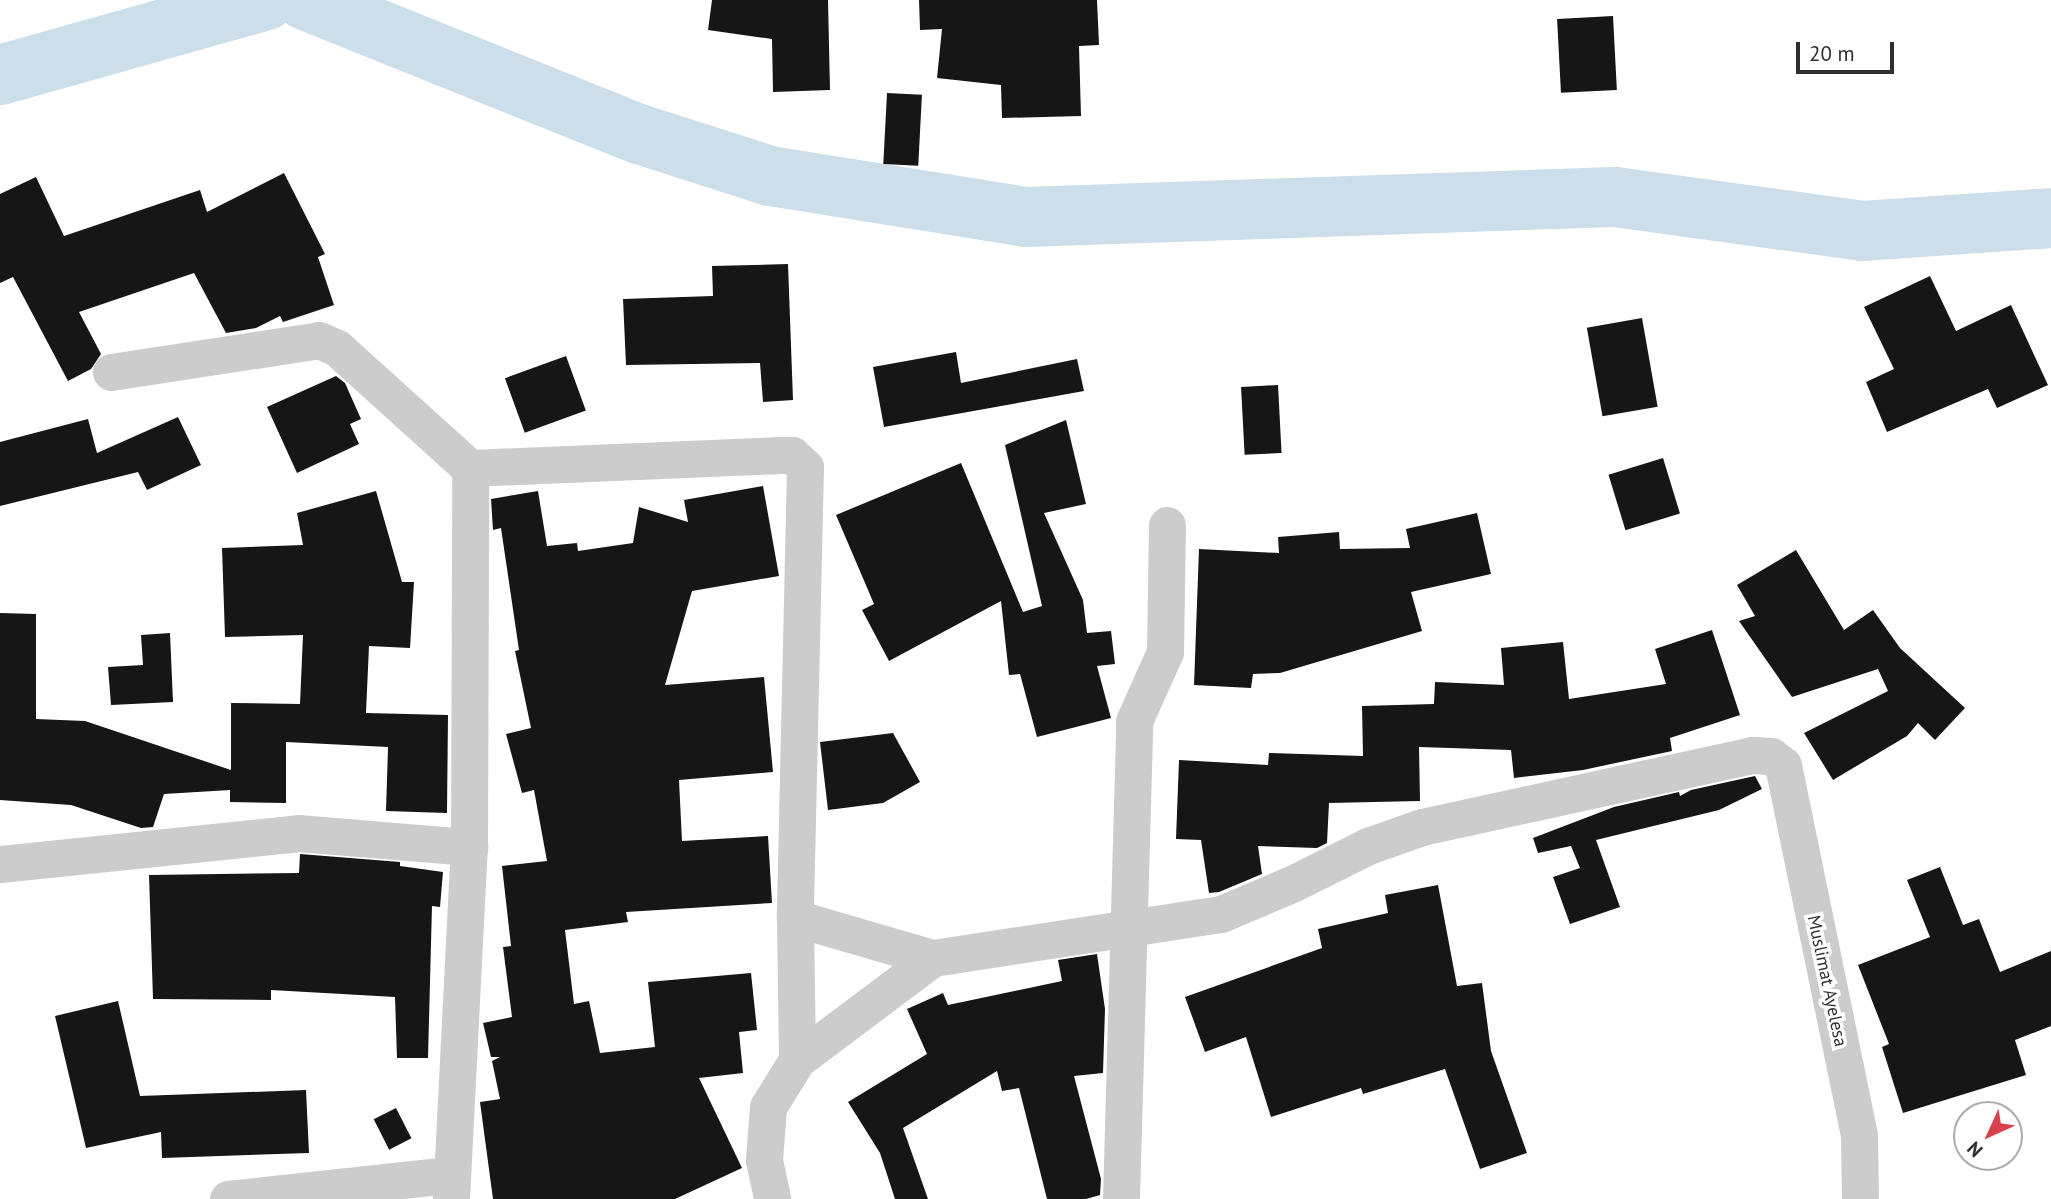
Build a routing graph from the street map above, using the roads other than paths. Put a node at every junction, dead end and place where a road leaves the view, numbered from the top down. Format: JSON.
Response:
{"nodes":[{"id":1,"x":111,"y":372,"type":"dead end"},
{"id":2,"x":470,"y":468,"type":"junction"},
{"id":3,"x":1167,"y":525,"type":"dead end"},
{"id":4,"x":468,"y":848,"type":"junction"},
{"id":5,"x":0,"y":864,"type":"edge"},
{"id":6,"x":795,"y":918,"type":"junction"},
{"id":7,"x":1129,"y":928,"type":"junction"},
{"id":8,"x":933,"y":958,"type":"junction"},
{"id":9,"x":797,"y":1060,"type":"junction"},
{"id":10,"x":451,"y":1187,"type":"edge"},
{"id":11,"x":228,"y":1199,"type":"edge"},
{"id":12,"x":772,"y":1199,"type":"edge"},
{"id":13,"x":1121,"y":1199,"type":"edge"},
{"id":14,"x":1860,"y":1199,"type":"edge"}],
"edges":[{"from":1,"to":2,"type":"street"},
{"from":2,"to":4,"type":"street"},
{"from":2,"to":6,"type":"street"},
{"from":3,"to":7,"type":"street"},
{"from":4,"to":5,"type":"street"},
{"from":4,"to":10,"type":"street"},
{"from":6,"to":8,"type":"street"},
{"from":6,"to":9,"type":"street"},
{"from":7,"to":8,"type":"street"},
{"from":7,"to":13,"type":"street"},
{"from":7,"to":14,"type":"street","name":"Muslimat Ayelesa"},
{"from":8,"to":9,"type":"street"},
{"from":9,"to":12,"type":"street"},
{"from":10,"to":11,"type":"street"}]}
